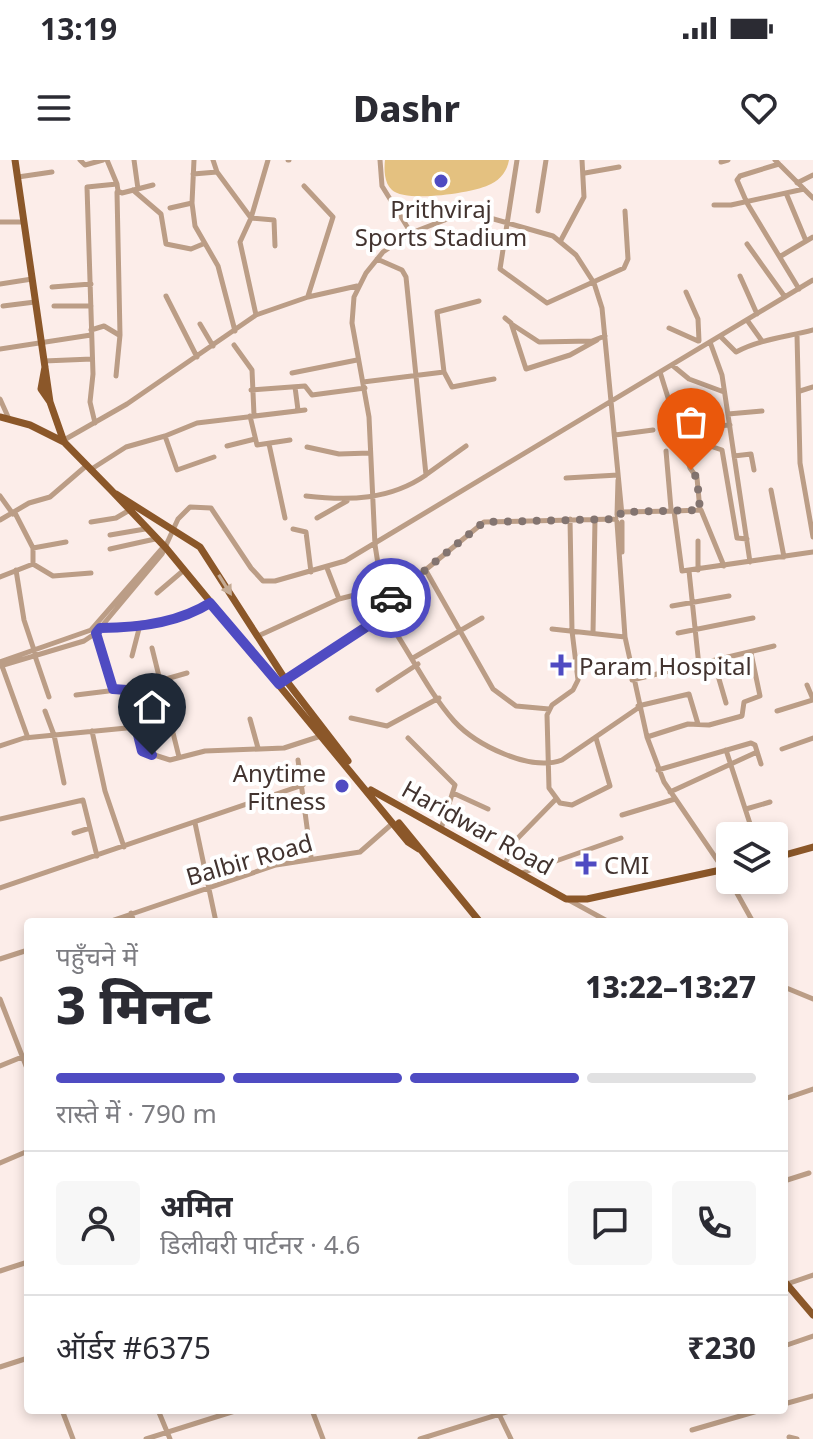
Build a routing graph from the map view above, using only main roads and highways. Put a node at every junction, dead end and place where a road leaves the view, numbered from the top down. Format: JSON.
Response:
{"nodes":[{"id":1,"x":15,"y":160,"type":"edge"},
{"id":2,"x":4,"y":418,"type":"edge"},
{"id":3,"x":64,"y":441,"type":"junction"},
{"id":4,"x":111,"y":490,"type":"junction"},
{"id":5,"x":282,"y":681,"type":"junction"},
{"id":6,"x":370,"y":792,"type":"junction"},
{"id":7,"x":813,"y":847,"type":"edge"},
{"id":8,"x":419,"y":849,"type":"junction"},
{"id":9,"x":788,"y":854,"type":"edge"},
{"id":10,"x":716,"y":871,"type":"edge"},
{"id":11,"x":477,"y":918,"type":"edge"},
{"id":12,"x":788,"y":1284,"type":"edge"},
{"id":13,"x":812,"y":1312,"type":"edge"}],
"edges":[{"from":1,"to":3,"type":"main road"},
{"from":2,"to":3,"type":"main road"},
{"from":3,"to":4,"type":"main road"},
{"from":4,"to":5,"type":"main road"},
{"from":4,"to":5,"type":"main road","one_way":true},
{"from":5,"to":6,"type":"main road","name":"Haridwar Road"},
{"from":6,"to":8,"type":"main road"},
{"from":6,"to":8,"type":"main road"},
{"from":6,"to":10,"type":"main road","name":"Haridwar Road"},
{"from":7,"to":9,"type":"main road"},
{"from":8,"to":11,"type":"main road"},
{"from":12,"to":13,"type":"main road"}]}
